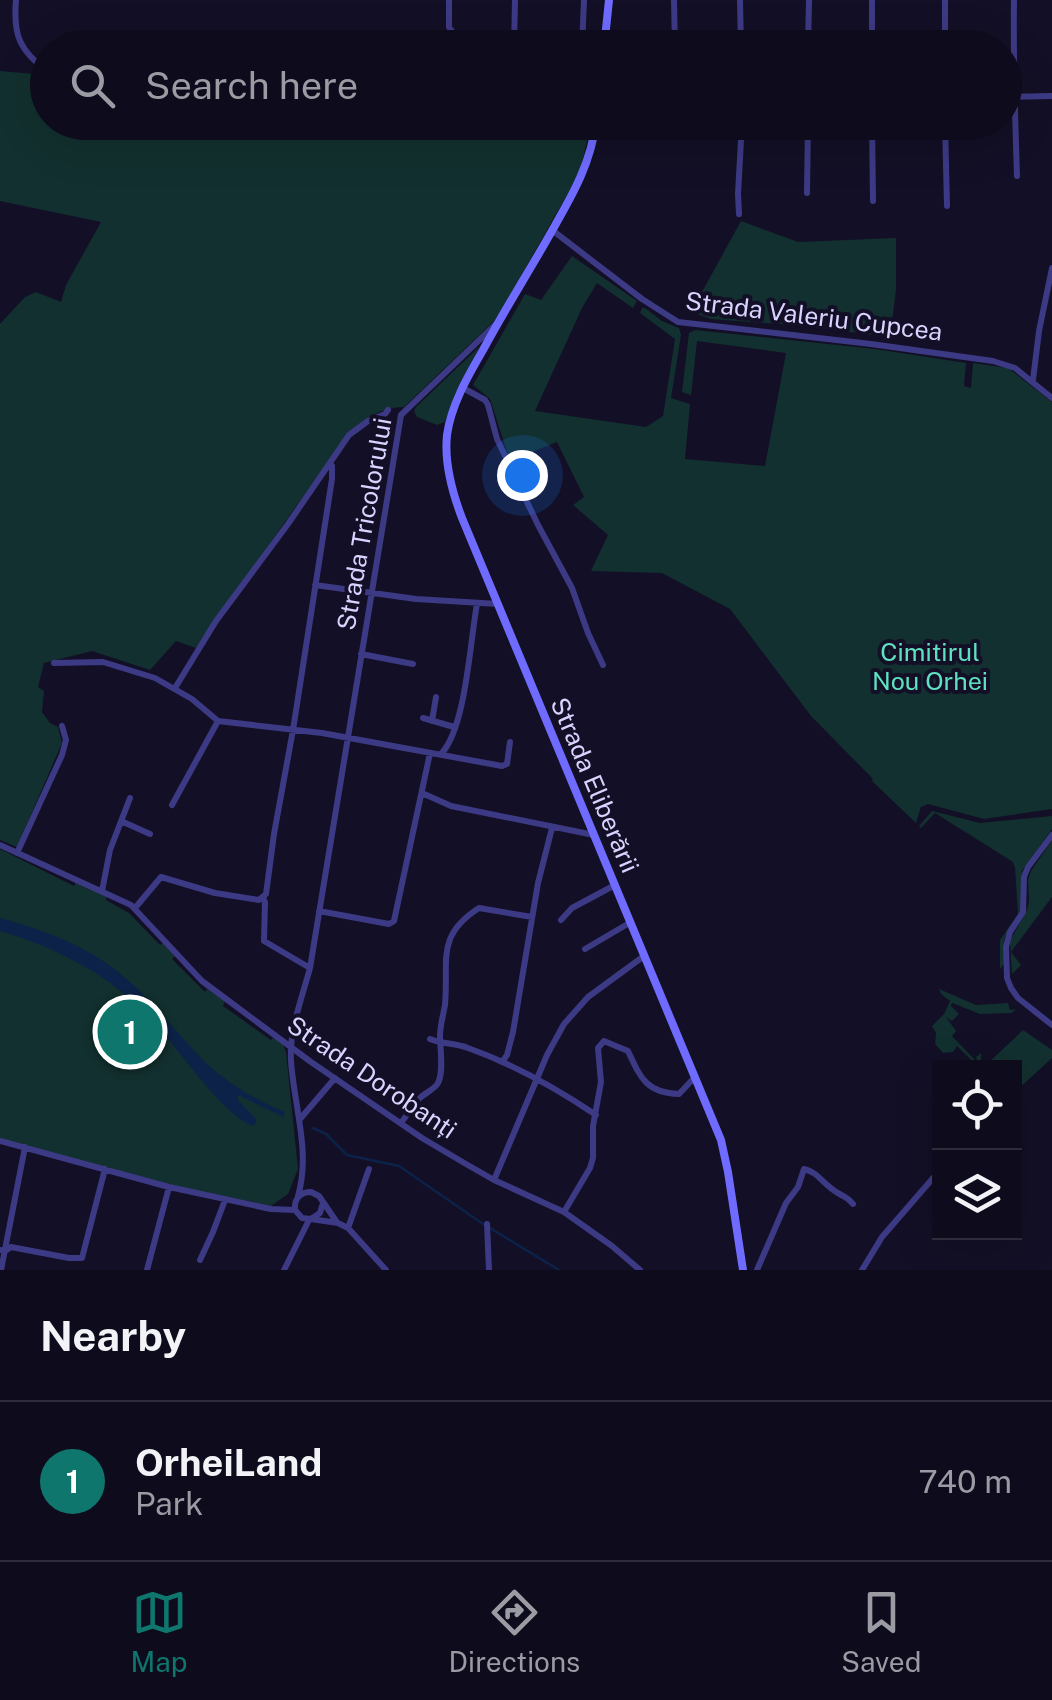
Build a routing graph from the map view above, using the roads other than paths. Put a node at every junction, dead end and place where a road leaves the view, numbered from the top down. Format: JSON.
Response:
{"nodes":[{"id":1,"x":16,"y":0,"type":"edge"},
{"id":2,"x":449,"y":0,"type":"edge"},
{"id":3,"x":515,"y":0,"type":"edge"},
{"id":4,"x":584,"y":0,"type":"edge"},
{"id":5,"x":609,"y":0,"type":"edge"},
{"id":6,"x":674,"y":0,"type":"edge"},
{"id":7,"x":740,"y":0,"type":"edge"},
{"id":8,"x":808,"y":0,"type":"edge"},
{"id":9,"x":872,"y":0,"type":"edge"},
{"id":10,"x":944,"y":0,"type":"edge"},
{"id":11,"x":1014,"y":0,"type":"edge"},
{"id":12,"x":451,"y":30,"type":"edge"},
{"id":13,"x":514,"y":30,"type":"edge"},
{"id":14,"x":583,"y":30,"type":"edge"},
{"id":15,"x":606,"y":30,"type":"edge"},
{"id":16,"x":675,"y":30,"type":"edge"},
{"id":17,"x":741,"y":30,"type":"edge"},
{"id":18,"x":808,"y":30,"type":"edge"},
{"id":19,"x":872,"y":30,"type":"edge"},
{"id":20,"x":944,"y":30,"type":"edge"},
{"id":21,"x":1012,"y":30,"type":"edge"},
{"id":22,"x":30,"y":57,"type":"edge"},
{"id":23,"x":1022,"y":96,"type":"edge"},
{"id":24,"x":1052,"y":96,"type":"edge"},
{"id":25,"x":593,"y":140,"type":"edge"},
{"id":26,"x":741,"y":140,"type":"edge"},
{"id":27,"x":808,"y":140,"type":"edge"},
{"id":28,"x":872,"y":140,"type":"edge"},
{"id":29,"x":945,"y":140,"type":"edge"},
{"id":30,"x":1016,"y":140,"type":"edge"},
{"id":31,"x":1017,"y":176,"type":"dead end"},
{"id":32,"x":807,"y":193,"type":"dead end"},
{"id":33,"x":873,"y":201,"type":"dead end"},
{"id":34,"x":947,"y":206,"type":"dead end"},
{"id":35,"x":739,"y":214,"type":"dead end"},
{"id":36,"x":552,"y":230,"type":"junction"},
{"id":37,"x":1052,"y":268,"type":"edge"},
{"id":38,"x":499,"y":321,"type":"junction"},
{"id":39,"x":1033,"y":382,"type":"junction"},
{"id":40,"x":462,"y":388,"type":"junction"},
{"id":41,"x":1052,"y":398,"type":"edge"},
{"id":42,"x":388,"y":410,"type":"dead end"},
{"id":43,"x":330,"y":463,"type":"junction"},
{"id":44,"x":315,"y":585,"type":"junction"},
{"id":45,"x":372,"y":592,"type":"junction"},
{"id":46,"x":478,"y":604,"type":"junction"},
{"id":47,"x":498,"y":604,"type":"junction"},
{"id":48,"x":361,"y":654,"type":"junction"},
{"id":49,"x":54,"y":663,"type":"dead end"},
{"id":50,"x":413,"y":664,"type":"dead end"},
{"id":51,"x":604,"y":664,"type":"dead end"},
{"id":52,"x":175,"y":688,"type":"junction"},
{"id":53,"x":436,"y":697,"type":"dead end"},
{"id":54,"x":423,"y":718,"type":"dead end"},
{"id":55,"x":432,"y":721,"type":"junction"},
{"id":56,"x":218,"y":722,"type":"junction"},
{"id":57,"x":62,"y":726,"type":"dead end"},
{"id":58,"x":454,"y":727,"type":"junction"},
{"id":59,"x":293,"y":730,"type":"junction"},
{"id":60,"x":348,"y":738,"type":"junction"},
{"id":61,"x":510,"y":742,"type":"dead end"},
{"id":62,"x":430,"y":753,"type":"junction"},
{"id":63,"x":440,"y":754,"type":"junction"},
{"id":64,"x":422,"y":793,"type":"junction"},
{"id":65,"x":130,"y":798,"type":"dead end"},
{"id":66,"x":172,"y":805,"type":"dead end"},
{"id":67,"x":121,"y":821,"type":"junction"},
{"id":68,"x":552,"y":828,"type":"junction"},
{"id":69,"x":150,"y":834,"type":"dead end"},
{"id":70,"x":1052,"y":834,"type":"edge"},
{"id":71,"x":594,"y":835,"type":"junction"},
{"id":72,"x":0,"y":845,"type":"edge"},
{"id":73,"x":17,"y":853,"type":"junction"},
{"id":74,"x":616,"y":885,"type":"junction"},
{"id":75,"x":102,"y":891,"type":"junction"},
{"id":76,"x":263,"y":898,"type":"junction"},
{"id":77,"x":135,"y":908,"type":"junction"},
{"id":78,"x":319,"y":911,"type":"junction"},
{"id":79,"x":532,"y":917,"type":"junction"},
{"id":80,"x":560,"y":920,"type":"dead end"},
{"id":81,"x":631,"y":922,"type":"junction"},
{"id":82,"x":585,"y":950,"type":"dead end"},
{"id":83,"x":644,"y":956,"type":"junction"},
{"id":84,"x":310,"y":968,"type":"junction"},
{"id":85,"x":1052,"y":1026,"type":"edge"},
{"id":86,"x":430,"y":1039,"type":"dead end"},
{"id":87,"x":439,"y":1042,"type":"junction"},
{"id":88,"x":290,"y":1046,"type":"junction"},
{"id":89,"x":502,"y":1062,"type":"junction"},
{"id":90,"x":694,"y":1076,"type":"junction"},
{"id":91,"x":335,"y":1078,"type":"junction"},
{"id":92,"x":536,"y":1079,"type":"junction"},
{"id":93,"x":596,"y":1115,"type":"junction"},
{"id":94,"x":299,"y":1120,"type":"junction"},
{"id":95,"x":402,"y":1123,"type":"junction"},
{"id":96,"x":0,"y":1141,"type":"edge"},
{"id":97,"x":25,"y":1147,"type":"junction"},
{"id":98,"x":304,"y":1166,"type":"junction"},
{"id":99,"x":104,"y":1169,"type":"junction"},
{"id":100,"x":369,"y":1169,"type":"dead end"},
{"id":101,"x":932,"y":1179,"type":"edge"},
{"id":102,"x":494,"y":1180,"type":"junction"},
{"id":103,"x":169,"y":1187,"type":"junction"},
{"id":104,"x":315,"y":1193,"type":"junction"},
{"id":105,"x":298,"y":1196,"type":"junction"},
{"id":106,"x":225,"y":1200,"type":"junction"},
{"id":107,"x":322,"y":1203,"type":"junction"},
{"id":108,"x":853,"y":1204,"type":"dead end"},
{"id":109,"x":296,"y":1210,"type":"junction"},
{"id":110,"x":564,"y":1212,"type":"junction"},
{"id":111,"x":310,"y":1219,"type":"junction"},
{"id":112,"x":338,"y":1223,"type":"junction"},
{"id":113,"x":487,"y":1224,"type":"dead end"},
{"id":114,"x":348,"y":1228,"type":"junction"},
{"id":115,"x":2,"y":1250,"type":"edge"},
{"id":116,"x":200,"y":1260,"type":"dead end"},
{"id":117,"x":2,"y":1270,"type":"edge"},
{"id":118,"x":146,"y":1270,"type":"edge"},
{"id":119,"x":284,"y":1270,"type":"edge"},
{"id":120,"x":386,"y":1270,"type":"edge"},
{"id":121,"x":489,"y":1270,"type":"edge"},
{"id":122,"x":640,"y":1270,"type":"edge"},
{"id":123,"x":743,"y":1270,"type":"edge"},
{"id":124,"x":757,"y":1270,"type":"edge"},
{"id":125,"x":862,"y":1270,"type":"edge"}],
"edges":[{"from":1,"to":22,"type":"street"},
{"from":2,"to":12,"type":"street"},
{"from":3,"to":13,"type":"street"},
{"from":4,"to":14,"type":"street"},
{"from":5,"to":15,"type":"street"},
{"from":6,"to":16,"type":"street"},
{"from":7,"to":17,"type":"street"},
{"from":8,"to":18,"type":"street"},
{"from":9,"to":19,"type":"street"},
{"from":10,"to":20,"type":"street"},
{"from":11,"to":21,"type":"street"},
{"from":23,"to":24,"type":"street"},
{"from":25,"to":36,"type":"street","name":"Strada Eliberării"},
{"from":26,"to":35,"type":"street"},
{"from":27,"to":32,"type":"street"},
{"from":28,"to":33,"type":"street"},
{"from":29,"to":34,"type":"street"},
{"from":30,"to":31,"type":"street"},
{"from":36,"to":38,"type":"street","name":"Strada Eliberării"},
{"from":36,"to":39,"type":"street","name":"Strada Valeriu Cupcea"},
{"from":37,"to":39,"type":"street"},
{"from":38,"to":40,"type":"street","name":"Strada Eliberării"},
{"from":38,"to":45,"type":"street","name":"Strada Tricolorului"},
{"from":39,"to":41,"type":"street","name":"Strada Valeriu Cupcea"},
{"from":40,"to":47,"type":"street","name":"Strada Eliberării"},
{"from":40,"to":51,"type":"street"},
{"from":42,"to":43,"type":"street"},
{"from":43,"to":44,"type":"street"},
{"from":43,"to":52,"type":"street"},
{"from":44,"to":45,"type":"street"},
{"from":44,"to":59,"type":"street"},
{"from":45,"to":46,"type":"street"},
{"from":45,"to":48,"type":"street","name":"Strada Tricolorului"},
{"from":46,"to":47,"type":"street"},
{"from":46,"to":58,"type":"street"},
{"from":47,"to":71,"type":"street","name":"Strada Eliberării"},
{"from":48,"to":50,"type":"street","name":"Strada Tricolorului"},
{"from":48,"to":60,"type":"street","name":"Strada Tricolorului"},
{"from":49,"to":52,"type":"street"},
{"from":52,"to":56,"type":"street"},
{"from":53,"to":55,"type":"street"},
{"from":54,"to":55,"type":"street"},
{"from":55,"to":58,"type":"street"},
{"from":56,"to":59,"type":"street"},
{"from":56,"to":66,"type":"street"},
{"from":57,"to":73,"type":"street"},
{"from":58,"to":63,"type":"street"},
{"from":59,"to":60,"type":"street"},
{"from":59,"to":76,"type":"street"},
{"from":60,"to":62,"type":"street"},
{"from":60,"to":78,"type":"street","name":"Strada Tricolorului"},
{"from":61,"to":63,"type":"street"},
{"from":62,"to":63,"type":"street"},
{"from":62,"to":64,"type":"street"},
{"from":64,"to":68,"type":"street"},
{"from":64,"to":78,"type":"street"},
{"from":65,"to":67,"type":"street"},
{"from":67,"to":69,"type":"street"},
{"from":67,"to":75,"type":"street"},
{"from":68,"to":71,"type":"street"},
{"from":68,"to":79,"type":"street"},
{"from":70,"to":85,"type":"street"},
{"from":71,"to":74,"type":"street","name":"Strada Eliberării"},
{"from":72,"to":73,"type":"street","name":"Strada Dorobanți"},
{"from":73,"to":75,"type":"street","name":"Strada Dorobanți"},
{"from":74,"to":80,"type":"street"},
{"from":74,"to":81,"type":"street","name":"Strada Eliberării"},
{"from":75,"to":77,"type":"street","name":"Strada Dorobanți"},
{"from":76,"to":77,"type":"street"},
{"from":76,"to":84,"type":"street"},
{"from":77,"to":88,"type":"street","name":"Strada Dorobanți"},
{"from":78,"to":84,"type":"street","name":"Strada Tricolorului"},
{"from":79,"to":87,"type":"street"},
{"from":79,"to":89,"type":"street"},
{"from":81,"to":82,"type":"street"},
{"from":81,"to":83,"type":"street","name":"Strada Eliberării"},
{"from":83,"to":90,"type":"street","name":"Strada Eliberării"},
{"from":83,"to":92,"type":"street"},
{"from":84,"to":88,"type":"street","name":"Strada Tricolorului"},
{"from":86,"to":87,"type":"street"},
{"from":87,"to":89,"type":"street"},
{"from":87,"to":95,"type":"street"},
{"from":88,"to":91,"type":"street","name":"Strada Dorobanți"},
{"from":88,"to":94,"type":"street","name":"Strada Tricolorului"},
{"from":89,"to":92,"type":"street"},
{"from":90,"to":93,"type":"street"},
{"from":90,"to":123,"type":"street","name":"Strada Eliberării"},
{"from":91,"to":94,"type":"street"},
{"from":91,"to":95,"type":"street","name":"Strada Dorobanți"},
{"from":92,"to":93,"type":"street"},
{"from":92,"to":102,"type":"street"},
{"from":93,"to":110,"type":"street"},
{"from":94,"to":98,"type":"street","name":"Strada Tricolorului"},
{"from":95,"to":102,"type":"street","name":"Strada Dorobanți"},
{"from":96,"to":97,"type":"street"},
{"from":97,"to":99,"type":"street"},
{"from":97,"to":115,"type":"street"},
{"from":98,"to":104,"type":"street","name":"Strada Tricolorului"},
{"from":98,"to":105,"type":"street","name":"Strada Tricolorului"},
{"from":99,"to":103,"type":"street"},
{"from":99,"to":115,"type":"street"},
{"from":100,"to":114,"type":"street"},
{"from":101,"to":125,"type":"street"},
{"from":102,"to":110,"type":"street","name":"Strada Dorobanți"},
{"from":103,"to":106,"type":"street"},
{"from":103,"to":118,"type":"street"},
{"from":104,"to":105,"type":"street"},
{"from":104,"to":107,"type":"street"},
{"from":105,"to":109,"type":"street"},
{"from":106,"to":109,"type":"street"},
{"from":106,"to":116,"type":"street"},
{"from":107,"to":111,"type":"street"},
{"from":107,"to":112,"type":"street"},
{"from":108,"to":124,"type":"street"},
{"from":109,"to":111,"type":"street"},
{"from":110,"to":122,"type":"street","name":"Strada Dorobanți"},
{"from":111,"to":112,"type":"street"},
{"from":111,"to":119,"type":"street"},
{"from":112,"to":114,"type":"street"},
{"from":113,"to":121,"type":"street"},
{"from":114,"to":120,"type":"street"},
{"from":115,"to":117,"type":"street"}]}
